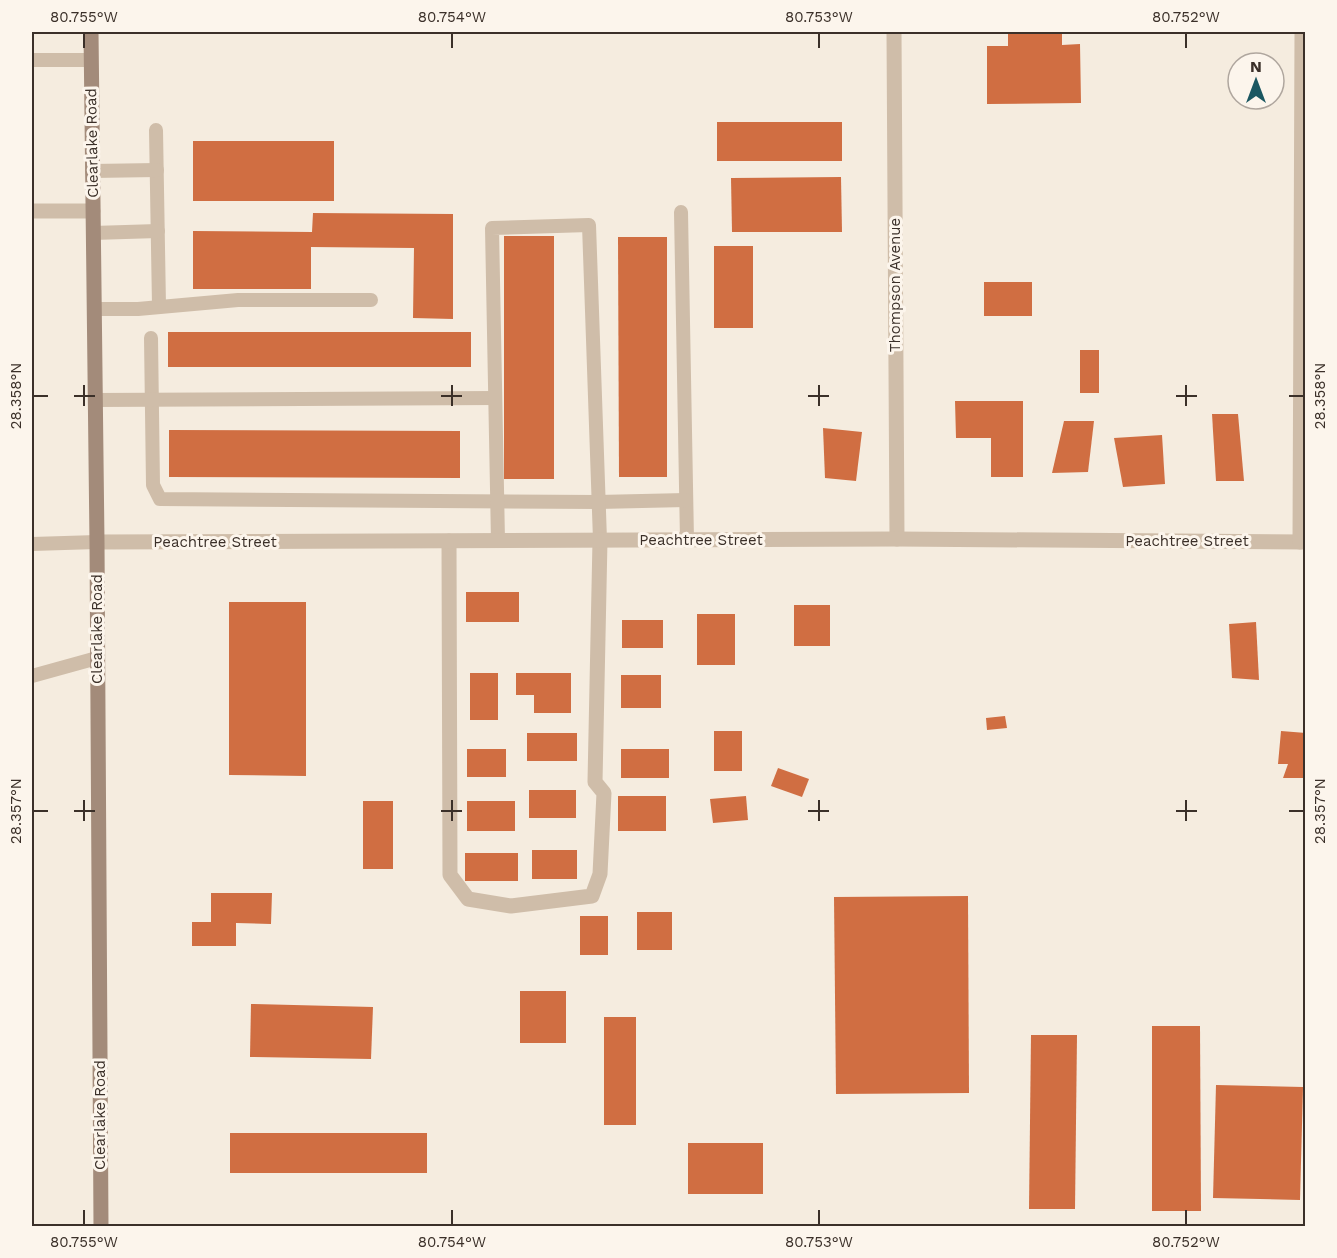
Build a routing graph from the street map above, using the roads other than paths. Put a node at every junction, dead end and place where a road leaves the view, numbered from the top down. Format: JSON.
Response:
{"nodes":[{"id":1,"x":91,"y":32,"type":"edge"},
{"id":2,"x":894,"y":32,"type":"edge"},
{"id":3,"x":1302,"y":32,"type":"edge"},
{"id":4,"x":32,"y":60,"type":"edge"},
{"id":5,"x":91,"y":60,"type":"junction"},
{"id":6,"x":156,"y":129,"type":"dead end"},
{"id":7,"x":157,"y":170,"type":"junction"},
{"id":8,"x":92,"y":171,"type":"junction"},
{"id":9,"x":32,"y":211,"type":"edge"},
{"id":10,"x":93,"y":211,"type":"junction"},
{"id":11,"x":681,"y":212,"type":"dead end"},
{"id":12,"x":158,"y":231,"type":"junction"},
{"id":13,"x":93,"y":233,"type":"junction"},
{"id":14,"x":371,"y":300,"type":"dead end"},
{"id":15,"x":159,"y":306,"type":"junction"},
{"id":16,"x":94,"y":309,"type":"junction"},
{"id":17,"x":151,"y":338,"type":"dead end"},
{"id":18,"x":495,"y":398,"type":"junction"},
{"id":19,"x":95,"y":400,"type":"junction"},
{"id":20,"x":151,"y":400,"type":"junction"},
{"id":21,"x":497,"y":500,"type":"junction"},
{"id":22,"x":686,"y":500,"type":"junction"},
{"id":23,"x":598,"y":502,"type":"junction"},
{"id":24,"x":897,"y":539,"type":"junction"},
{"id":25,"x":600,"y":540,"type":"junction"},
{"id":26,"x":687,"y":540,"type":"junction"},
{"id":27,"x":449,"y":541,"type":"junction"},
{"id":28,"x":498,"y":541,"type":"junction"},
{"id":29,"x":97,"y":542,"type":"junction"},
{"id":30,"x":1303,"y":542,"type":"edge"},
{"id":31,"x":32,"y":544,"type":"edge"},
{"id":32,"x":98,"y":658,"type":"junction"},
{"id":33,"x":32,"y":676,"type":"edge"},
{"id":34,"x":101,"y":1227,"type":"edge"}],
"edges":[{"from":1,"to":5,"type":"main road","name":"Clearlake Road"},
{"from":2,"to":24,"type":"street","name":"Thompson Avenue"},
{"from":3,"to":30,"type":"street"},
{"from":4,"to":5,"type":"lane"},
{"from":5,"to":8,"type":"main road","name":"Clearlake Road"},
{"from":6,"to":7,"type":"lane"},
{"from":7,"to":8,"type":"lane"},
{"from":7,"to":12,"type":"lane"},
{"from":8,"to":10,"type":"main road","name":"Clearlake Road"},
{"from":9,"to":10,"type":"street"},
{"from":10,"to":13,"type":"main road","name":"Clearlake Road"},
{"from":11,"to":22,"type":"lane"},
{"from":12,"to":13,"type":"lane"},
{"from":12,"to":15,"type":"lane"},
{"from":13,"to":16,"type":"main road","name":"Clearlake Road"},
{"from":14,"to":15,"type":"lane"},
{"from":15,"to":16,"type":"lane"},
{"from":16,"to":19,"type":"main road","name":"Clearlake Road"},
{"from":17,"to":20,"type":"lane"},
{"from":18,"to":20,"type":"lane"},
{"from":18,"to":21,"type":"lane"},
{"from":18,"to":23,"type":"lane"},
{"from":19,"to":20,"type":"lane"},
{"from":19,"to":29,"type":"main road","name":"Clearlake Road"},
{"from":20,"to":21,"type":"lane"},
{"from":21,"to":23,"type":"lane"},
{"from":21,"to":28,"type":"lane"},
{"from":22,"to":23,"type":"lane"},
{"from":22,"to":26,"type":"lane"},
{"from":23,"to":25,"type":"lane"},
{"from":24,"to":26,"type":"street","name":"Peachtree Street"},
{"from":24,"to":30,"type":"street","name":"Peachtree Street"},
{"from":25,"to":26,"type":"street","name":"Peachtree Street"},
{"from":25,"to":27,"type":"street"},
{"from":25,"to":28,"type":"street","name":"Peachtree Street"},
{"from":27,"to":28,"type":"street","name":"Peachtree Street"},
{"from":27,"to":29,"type":"street","name":"Peachtree Street"},
{"from":29,"to":31,"type":"lane"},
{"from":29,"to":32,"type":"main road","name":"Clearlake Road"},
{"from":32,"to":33,"type":"lane"},
{"from":32,"to":34,"type":"main road","name":"Clearlake Road"}]}
